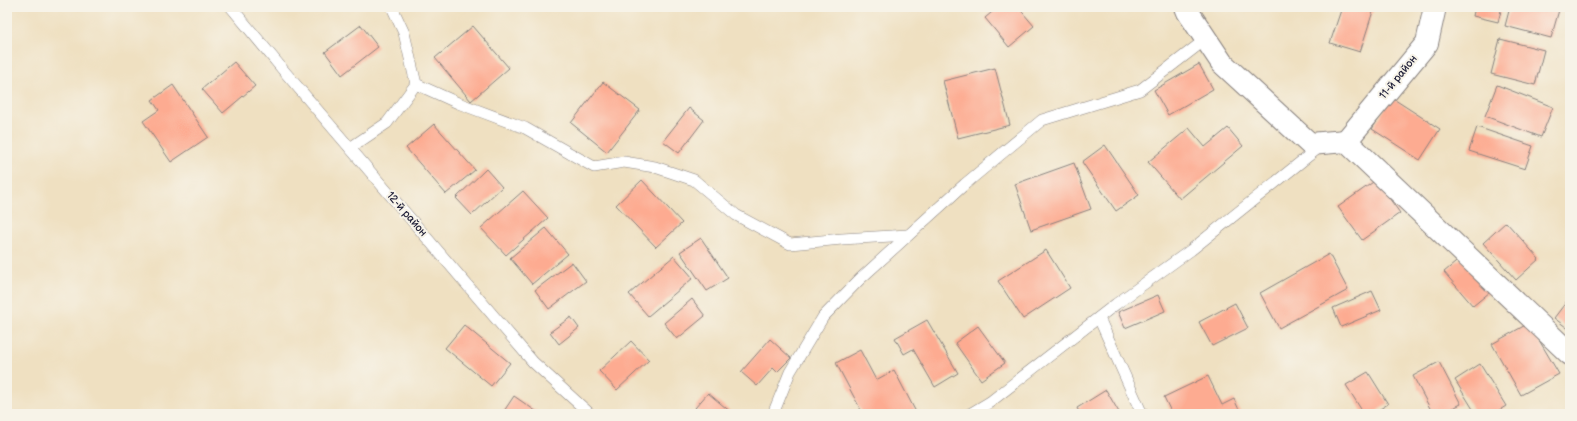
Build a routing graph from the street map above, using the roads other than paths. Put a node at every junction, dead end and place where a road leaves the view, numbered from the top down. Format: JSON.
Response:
{"nodes":[{"id":1,"x":231,"y":7,"type":"edge"},
{"id":2,"x":392,"y":7,"type":"edge"},
{"id":3,"x":1186,"y":7,"type":"edge"},
{"id":4,"x":1444,"y":7,"type":"edge"},
{"id":5,"x":1433,"y":17,"type":"edge"},
{"id":6,"x":1206,"y":39,"type":"junction"},
{"id":7,"x":416,"y":84,"type":"junction"},
{"id":8,"x":1336,"y":142,"type":"junction"},
{"id":9,"x":350,"y":148,"type":"junction"},
{"id":10,"x":908,"y":235,"type":"junction"},
{"id":11,"x":1099,"y":318,"type":"junction"},
{"id":12,"x":1570,"y":354,"type":"edge"},
{"id":13,"x":578,"y":410,"type":"edge"},
{"id":14,"x":590,"y":414,"type":"edge"},
{"id":15,"x":773,"y":414,"type":"edge"},
{"id":16,"x":970,"y":414,"type":"edge"},
{"id":17,"x":1142,"y":414,"type":"edge"}],
"edges":[{"from":1,"to":9,"type":"lane","name":"12-й район"},
{"from":2,"to":7,"type":"lane"},
{"from":3,"to":6,"type":"street"},
{"from":4,"to":5,"type":"lane"},
{"from":5,"to":8,"type":"street","name":"11-й район"},
{"from":6,"to":8,"type":"street"},
{"from":6,"to":10,"type":"lane"},
{"from":7,"to":9,"type":"lane"},
{"from":7,"to":10,"type":"lane"},
{"from":8,"to":11,"type":"lane"},
{"from":8,"to":12,"type":"street"},
{"from":9,"to":13,"type":"lane","name":"12-й район"},
{"from":10,"to":15,"type":"lane"},
{"from":11,"to":16,"type":"lane"},
{"from":11,"to":17,"type":"lane"},
{"from":13,"to":14,"type":"lane","name":"12-й район"}]}
